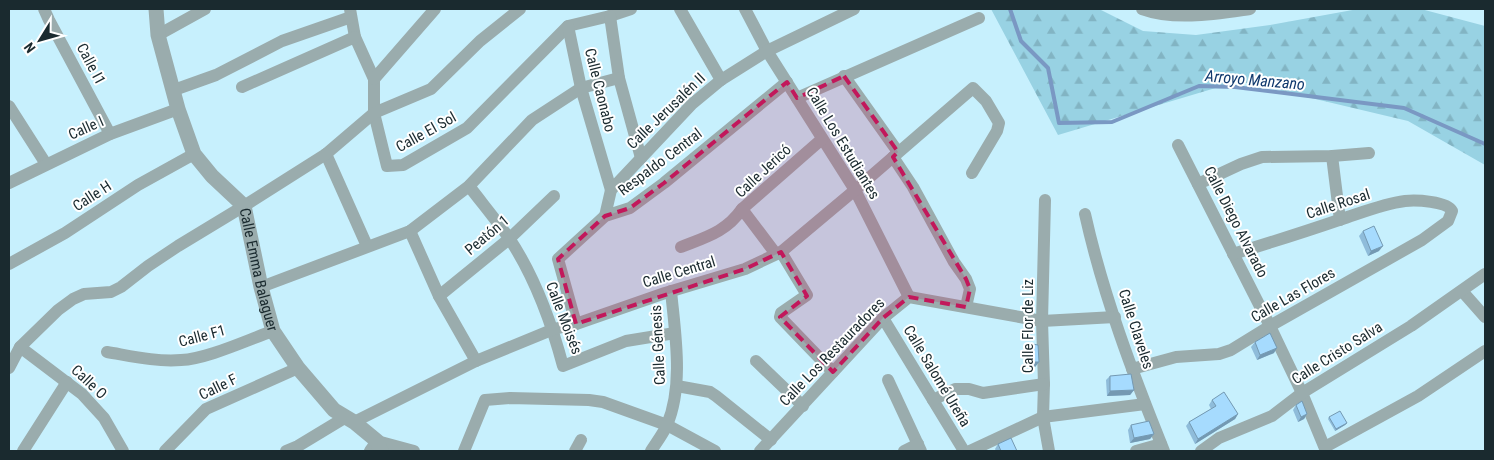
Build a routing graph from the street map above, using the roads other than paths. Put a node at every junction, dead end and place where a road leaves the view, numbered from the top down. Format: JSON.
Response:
{"nodes":[{"id":1,"x":44,"y":9,"type":"edge"},
{"id":2,"x":156,"y":9,"type":"edge"},
{"id":3,"x":205,"y":9,"type":"edge"},
{"id":4,"x":435,"y":9,"type":"edge"},
{"id":5,"x":520,"y":9,"type":"edge"},
{"id":6,"x":631,"y":9,"type":"edge"},
{"id":7,"x":680,"y":9,"type":"edge"},
{"id":8,"x":745,"y":9,"type":"edge"},
{"id":9,"x":854,"y":9,"type":"edge"},
{"id":10,"x":1142,"y":9,"type":"edge"},
{"id":11,"x":1250,"y":9,"type":"edge"},
{"id":12,"x":350,"y":13,"type":"edge"},
{"id":13,"x":610,"y":16,"type":"junction"},
{"id":14,"x":979,"y":18,"type":"dead end"},
{"id":15,"x":568,"y":26,"type":"junction"},
{"id":16,"x":158,"y":35,"type":"junction"},
{"id":17,"x":355,"y":37,"type":"junction"},
{"id":18,"x":767,"y":52,"type":"junction"},
{"id":19,"x":844,"y":76,"type":"junction"},
{"id":20,"x":619,"y":78,"type":"junction"},
{"id":21,"x":374,"y":80,"type":"junction"},
{"id":22,"x":721,"y":80,"type":"junction"},
{"id":23,"x":786,"y":82,"type":"junction"},
{"id":24,"x":242,"y":88,"type":"dead end"},
{"id":25,"x":582,"y":88,"type":"junction"},
{"id":26,"x":174,"y":90,"type":"junction"},
{"id":27,"x":797,"y":98,"type":"junction"},
{"id":28,"x":9,"y":106,"type":"edge"},
{"id":29,"x":178,"y":109,"type":"junction"},
{"id":30,"x":374,"y":112,"type":"junction"},
{"id":31,"x":110,"y":134,"type":"junction"},
{"id":32,"x":822,"y":139,"type":"junction"},
{"id":33,"x":1178,"y":145,"type":"dead end"},
{"id":34,"x":1369,"y":153,"type":"dead end"},
{"id":35,"x":194,"y":154,"type":"junction"},
{"id":36,"x":326,"y":154,"type":"junction"},
{"id":37,"x":895,"y":154,"type":"junction"},
{"id":38,"x":1332,"y":156,"type":"junction"},
{"id":39,"x":641,"y":158,"type":"junction"},
{"id":40,"x":46,"y":164,"type":"junction"},
{"id":41,"x":972,"y":173,"type":"dead end"},
{"id":42,"x":9,"y":182,"type":"edge"},
{"id":43,"x":1198,"y":184,"type":"junction"},
{"id":44,"x":469,"y":186,"type":"junction"},
{"id":45,"x":611,"y":190,"type":"junction"},
{"id":46,"x":855,"y":190,"type":"junction"},
{"id":47,"x":554,"y":196,"type":"dead end"},
{"id":48,"x":1045,"y":200,"type":"dead end"},
{"id":49,"x":244,"y":206,"type":"junction"},
{"id":50,"x":742,"y":209,"type":"junction"},
{"id":51,"x":1452,"y":210,"type":"joint"},
{"id":52,"x":1085,"y":214,"type":"dead end"},
{"id":53,"x":605,"y":216,"type":"junction"},
{"id":54,"x":1340,"y":220,"type":"junction"},
{"id":55,"x":410,"y":231,"type":"junction"},
{"id":56,"x":510,"y":239,"type":"junction"},
{"id":57,"x":367,"y":246,"type":"junction"},
{"id":58,"x":681,"y":247,"type":"dead end"},
{"id":59,"x":779,"y":253,"type":"junction"},
{"id":60,"x":1233,"y":254,"type":"junction"},
{"id":61,"x":9,"y":264,"type":"edge"},
{"id":62,"x":1485,"y":274,"type":"edge"},
{"id":63,"x":261,"y":287,"type":"junction"},
{"id":64,"x":671,"y":291,"type":"junction"},
{"id":65,"x":1462,"y":291,"type":"junction"},
{"id":66,"x":439,"y":296,"type":"junction"},
{"id":67,"x":909,"y":297,"type":"junction"},
{"id":68,"x":966,"y":307,"type":"junction"},
{"id":69,"x":1115,"y":317,"type":"junction"},
{"id":70,"x":882,"y":318,"type":"junction"},
{"id":71,"x":1485,"y":318,"type":"edge"},
{"id":72,"x":1042,"y":322,"type":"junction"},
{"id":73,"x":576,"y":324,"type":"junction"},
{"id":74,"x":1270,"y":326,"type":"junction"},
{"id":75,"x":554,"y":329,"type":"junction"},
{"id":76,"x":273,"y":331,"type":"junction"},
{"id":77,"x":675,"y":333,"type":"junction"},
{"id":78,"x":20,"y":347,"type":"junction"},
{"id":79,"x":1485,"y":351,"type":"edge"},
{"id":80,"x":107,"y":352,"type":"dead end"},
{"id":81,"x":476,"y":361,"type":"junction"},
{"id":82,"x":756,"y":361,"type":"dead end"},
{"id":83,"x":9,"y":368,"type":"edge"},
{"id":84,"x":298,"y":368,"type":"junction"},
{"id":85,"x":1132,"y":369,"type":"junction"},
{"id":86,"x":834,"y":372,"type":"junction"},
{"id":87,"x":888,"y":380,"type":"dead end"},
{"id":88,"x":67,"y":382,"type":"junction"},
{"id":89,"x":1044,"y":384,"type":"junction"},
{"id":90,"x":677,"y":386,"type":"junction"},
{"id":91,"x":1302,"y":393,"type":"junction"},
{"id":92,"x":933,"y":400,"type":"junction"},
{"id":93,"x":1145,"y":404,"type":"junction"},
{"id":94,"x":802,"y":406,"type":"junction"},
{"id":95,"x":1043,"y":417,"type":"junction"},
{"id":96,"x":350,"y":420,"type":"junction"},
{"id":97,"x":667,"y":425,"type":"junction"},
{"id":98,"x":771,"y":440,"type":"junction"},
{"id":99,"x":376,"y":448,"type":"edge"},
{"id":100,"x":920,"y":448,"type":"edge"},
{"id":101,"x":1162,"y":448,"type":"edge"},
{"id":102,"x":1325,"y":449,"type":"edge"},
{"id":103,"x":23,"y":451,"type":"edge"},
{"id":104,"x":123,"y":451,"type":"edge"},
{"id":105,"x":165,"y":451,"type":"edge"},
{"id":106,"x":286,"y":451,"type":"edge"},
{"id":107,"x":414,"y":451,"type":"edge"},
{"id":108,"x":464,"y":451,"type":"edge"},
{"id":109,"x":651,"y":451,"type":"edge"},
{"id":110,"x":715,"y":451,"type":"edge"},
{"id":111,"x":760,"y":451,"type":"edge"},
{"id":112,"x":904,"y":451,"type":"edge"},
{"id":113,"x":964,"y":451,"type":"edge"},
{"id":114,"x":970,"y":451,"type":"edge"},
{"id":115,"x":1049,"y":451,"type":"edge"},
{"id":116,"x":1136,"y":451,"type":"edge"},
{"id":117,"x":1201,"y":451,"type":"edge"}],
"edges":[{"from":1,"to":31,"type":"street","name":"Calle I1"},
{"from":2,"to":16,"type":"street","name":"Calle Emma Balaguer"},
{"from":3,"to":16,"type":"street"},
{"from":4,"to":21,"type":"street"},
{"from":5,"to":30,"type":"street"},
{"from":6,"to":13,"type":"street"},
{"from":7,"to":22,"type":"street"},
{"from":8,"to":18,"type":"street","name":"Calle Los Estudiantes"},
{"from":9,"to":18,"type":"street","name":"Calle Jerusalén II"},
{"from":10,"to":11,"type":"street"},
{"from":12,"to":17,"type":"street","name":"Calle El Sol"},
{"from":12,"to":26,"type":"street"},
{"from":13,"to":15,"type":"street"},
{"from":13,"to":20,"type":"street"},
{"from":14,"to":19,"type":"street"},
{"from":15,"to":25,"type":"street","name":"Calle Caonabo"},
{"from":15,"to":30,"type":"street","name":"Calle El Sol"},
{"from":16,"to":26,"type":"street","name":"Calle Emma Balaguer"},
{"from":17,"to":21,"type":"street","name":"Calle El Sol"},
{"from":17,"to":24,"type":"street"},
{"from":18,"to":22,"type":"street","name":"Calle Jerusalén II"},
{"from":18,"to":23,"type":"street","name":"Calle Los Estudiantes"},
{"from":19,"to":27,"type":"street"},
{"from":19,"to":37,"type":"street"},
{"from":20,"to":25,"type":"street"},
{"from":20,"to":39,"type":"street"},
{"from":21,"to":30,"type":"street","name":"Calle El Sol"},
{"from":22,"to":39,"type":"street","name":"Calle Jerusalén II"},
{"from":23,"to":27,"type":"street","name":"Calle Los Estudiantes"},
{"from":23,"to":53,"type":"street","name":"Respaldo Central"},
{"from":25,"to":44,"type":"street"},
{"from":25,"to":45,"type":"street","name":"Calle Caonabo"},
{"from":26,"to":29,"type":"street","name":"Calle Emma Balaguer"},
{"from":27,"to":32,"type":"street","name":"Calle Los Estudiantes"},
{"from":28,"to":40,"type":"street"},
{"from":29,"to":31,"type":"street","name":"Calle I"},
{"from":29,"to":35,"type":"street","name":"Calle Emma Balaguer"},
{"from":30,"to":36,"type":"street"},
{"from":31,"to":40,"type":"street","name":"Calle I"},
{"from":32,"to":46,"type":"street","name":"Calle Los Estudiantes"},
{"from":32,"to":50,"type":"street","name":"Calle Jericó"},
{"from":33,"to":43,"type":"street","name":"Calle Diego Alvarado"},
{"from":34,"to":38,"type":"street"},
{"from":35,"to":49,"type":"street","name":"Calle Emma Balaguer"},
{"from":35,"to":61,"type":"street","name":"Calle H"},
{"from":36,"to":49,"type":"street"},
{"from":36,"to":57,"type":"street"},
{"from":37,"to":41,"type":"street","name":"Calle Central"},
{"from":37,"to":46,"type":"street","name":"Calle Central"},
{"from":37,"to":68,"type":"street"},
{"from":38,"to":43,"type":"street"},
{"from":38,"to":54,"type":"street"},
{"from":39,"to":45,"type":"street","name":"Calle Jerusalén II"},
{"from":40,"to":42,"type":"street","name":"Calle I"},
{"from":43,"to":60,"type":"street","name":"Calle Diego Alvarado"},
{"from":44,"to":55,"type":"street"},
{"from":44,"to":56,"type":"street","name":"Calle Moisés"},
{"from":45,"to":53,"type":"street"},
{"from":46,"to":59,"type":"street","name":"Calle Central"},
{"from":46,"to":67,"type":"street","name":"Calle Los Estudiantes"},
{"from":47,"to":56,"type":"street","name":"Peatón 1"},
{"from":48,"to":72,"type":"street","name":"Calle Flor de Liz"},
{"from":49,"to":63,"type":"street","name":"Calle Emma Balaguer"},
{"from":49,"to":78,"type":"street"},
{"from":50,"to":58,"type":"street"},
{"from":50,"to":59,"type":"street","name":"Calle Jericó"},
{"from":51,"to":54,"type":"street","name":"Calle Rosal"},
{"from":51,"to":74,"type":"street","name":"Calle Las Flores"},
{"from":52,"to":69,"type":"street","name":"Calle Claveles"},
{"from":53,"to":73,"type":"street","name":"Respaldo Central"},
{"from":54,"to":60,"type":"street","name":"Calle Rosal"},
{"from":55,"to":57,"type":"street"},
{"from":55,"to":66,"type":"street"},
{"from":56,"to":66,"type":"street","name":"Peatón 1"},
{"from":56,"to":75,"type":"street","name":"Calle Moisés"},
{"from":57,"to":63,"type":"street"},
{"from":59,"to":64,"type":"street","name":"Calle Central"},
{"from":59,"to":86,"type":"street","name":"Calle Jericó"},
{"from":60,"to":74,"type":"street","name":"Calle Diego Alvarado"},
{"from":62,"to":65,"type":"street","name":"Calle Cristo Salva"},
{"from":63,"to":76,"type":"street","name":"Calle Emma Balaguer"},
{"from":64,"to":73,"type":"street","name":"Calle Central"},
{"from":64,"to":77,"type":"street","name":"Calle Génesis"},
{"from":65,"to":71,"type":"street"},
{"from":65,"to":91,"type":"street","name":"Calle Cristo Salva"},
{"from":66,"to":81,"type":"street"},
{"from":67,"to":68,"type":"street"},
{"from":67,"to":70,"type":"street","name":"Calle Los Restauradores"},
{"from":68,"to":72,"type":"street"},
{"from":69,"to":72,"type":"street"},
{"from":69,"to":85,"type":"street","name":"Calle Claveles"},
{"from":70,"to":86,"type":"street","name":"Calle Los Restauradores"},
{"from":70,"to":92,"type":"street","name":"Calle Salomé Ureña"},
{"from":72,"to":89,"type":"street","name":"Calle Flor de Liz"},
{"from":73,"to":75,"type":"street","name":"Calle Central"},
{"from":74,"to":85,"type":"street","name":"Calle Las Flores"},
{"from":74,"to":91,"type":"street","name":"Calle Diego Alvarado"},
{"from":75,"to":77,"type":"street","name":"Calle Moisés"},
{"from":75,"to":81,"type":"street","name":"Calle Central"},
{"from":76,"to":80,"type":"street","name":"Calle F1"},
{"from":76,"to":84,"type":"street","name":"Calle Emma Balaguer"},
{"from":77,"to":90,"type":"street","name":"Calle Génesis"},
{"from":78,"to":83,"type":"street"},
{"from":78,"to":88,"type":"street","name":"Calle O"},
{"from":79,"to":102,"type":"street"},
{"from":81,"to":96,"type":"street","name":"Calle Central"},
{"from":82,"to":94,"type":"street"},
{"from":84,"to":96,"type":"street","name":"Calle Emma Balaguer"},
{"from":84,"to":105,"type":"street","name":"Calle F"},
{"from":85,"to":93,"type":"street","name":"Calle Claveles"},
{"from":86,"to":94,"type":"street","name":"Calle Los Restauradores"},
{"from":87,"to":100,"type":"street"},
{"from":88,"to":103,"type":"street"},
{"from":88,"to":104,"type":"street","name":"Calle O"},
{"from":89,"to":92,"type":"street"},
{"from":89,"to":95,"type":"street","name":"Calle Flor de Liz"},
{"from":90,"to":97,"type":"street","name":"Calle Génesis"},
{"from":90,"to":98,"type":"street"},
{"from":91,"to":102,"type":"street","name":"Calle Diego Alvarado"},
{"from":91,"to":117,"type":"street","name":"Calle Cristo Salva"},
{"from":92,"to":113,"type":"street","name":"Calle Salomé Ureña"},
{"from":93,"to":95,"type":"street"},
{"from":93,"to":101,"type":"street","name":"Calle Claveles"},
{"from":94,"to":98,"type":"street","name":"Calle Los Restauradores"},
{"from":95,"to":114,"type":"street"},
{"from":95,"to":115,"type":"street","name":"Calle Flor de Liz"},
{"from":96,"to":99,"type":"street","name":"Calle Emma Balaguer"},
{"from":96,"to":106,"type":"street","name":"Calle Central"},
{"from":97,"to":108,"type":"street"},
{"from":97,"to":109,"type":"street","name":"Calle Génesis"},
{"from":97,"to":110,"type":"street"},
{"from":98,"to":111,"type":"street","name":"Calle Los Restauradores"},
{"from":99,"to":107,"type":"street"},
{"from":100,"to":112,"type":"street"},
{"from":101,"to":116,"type":"street"}]}
